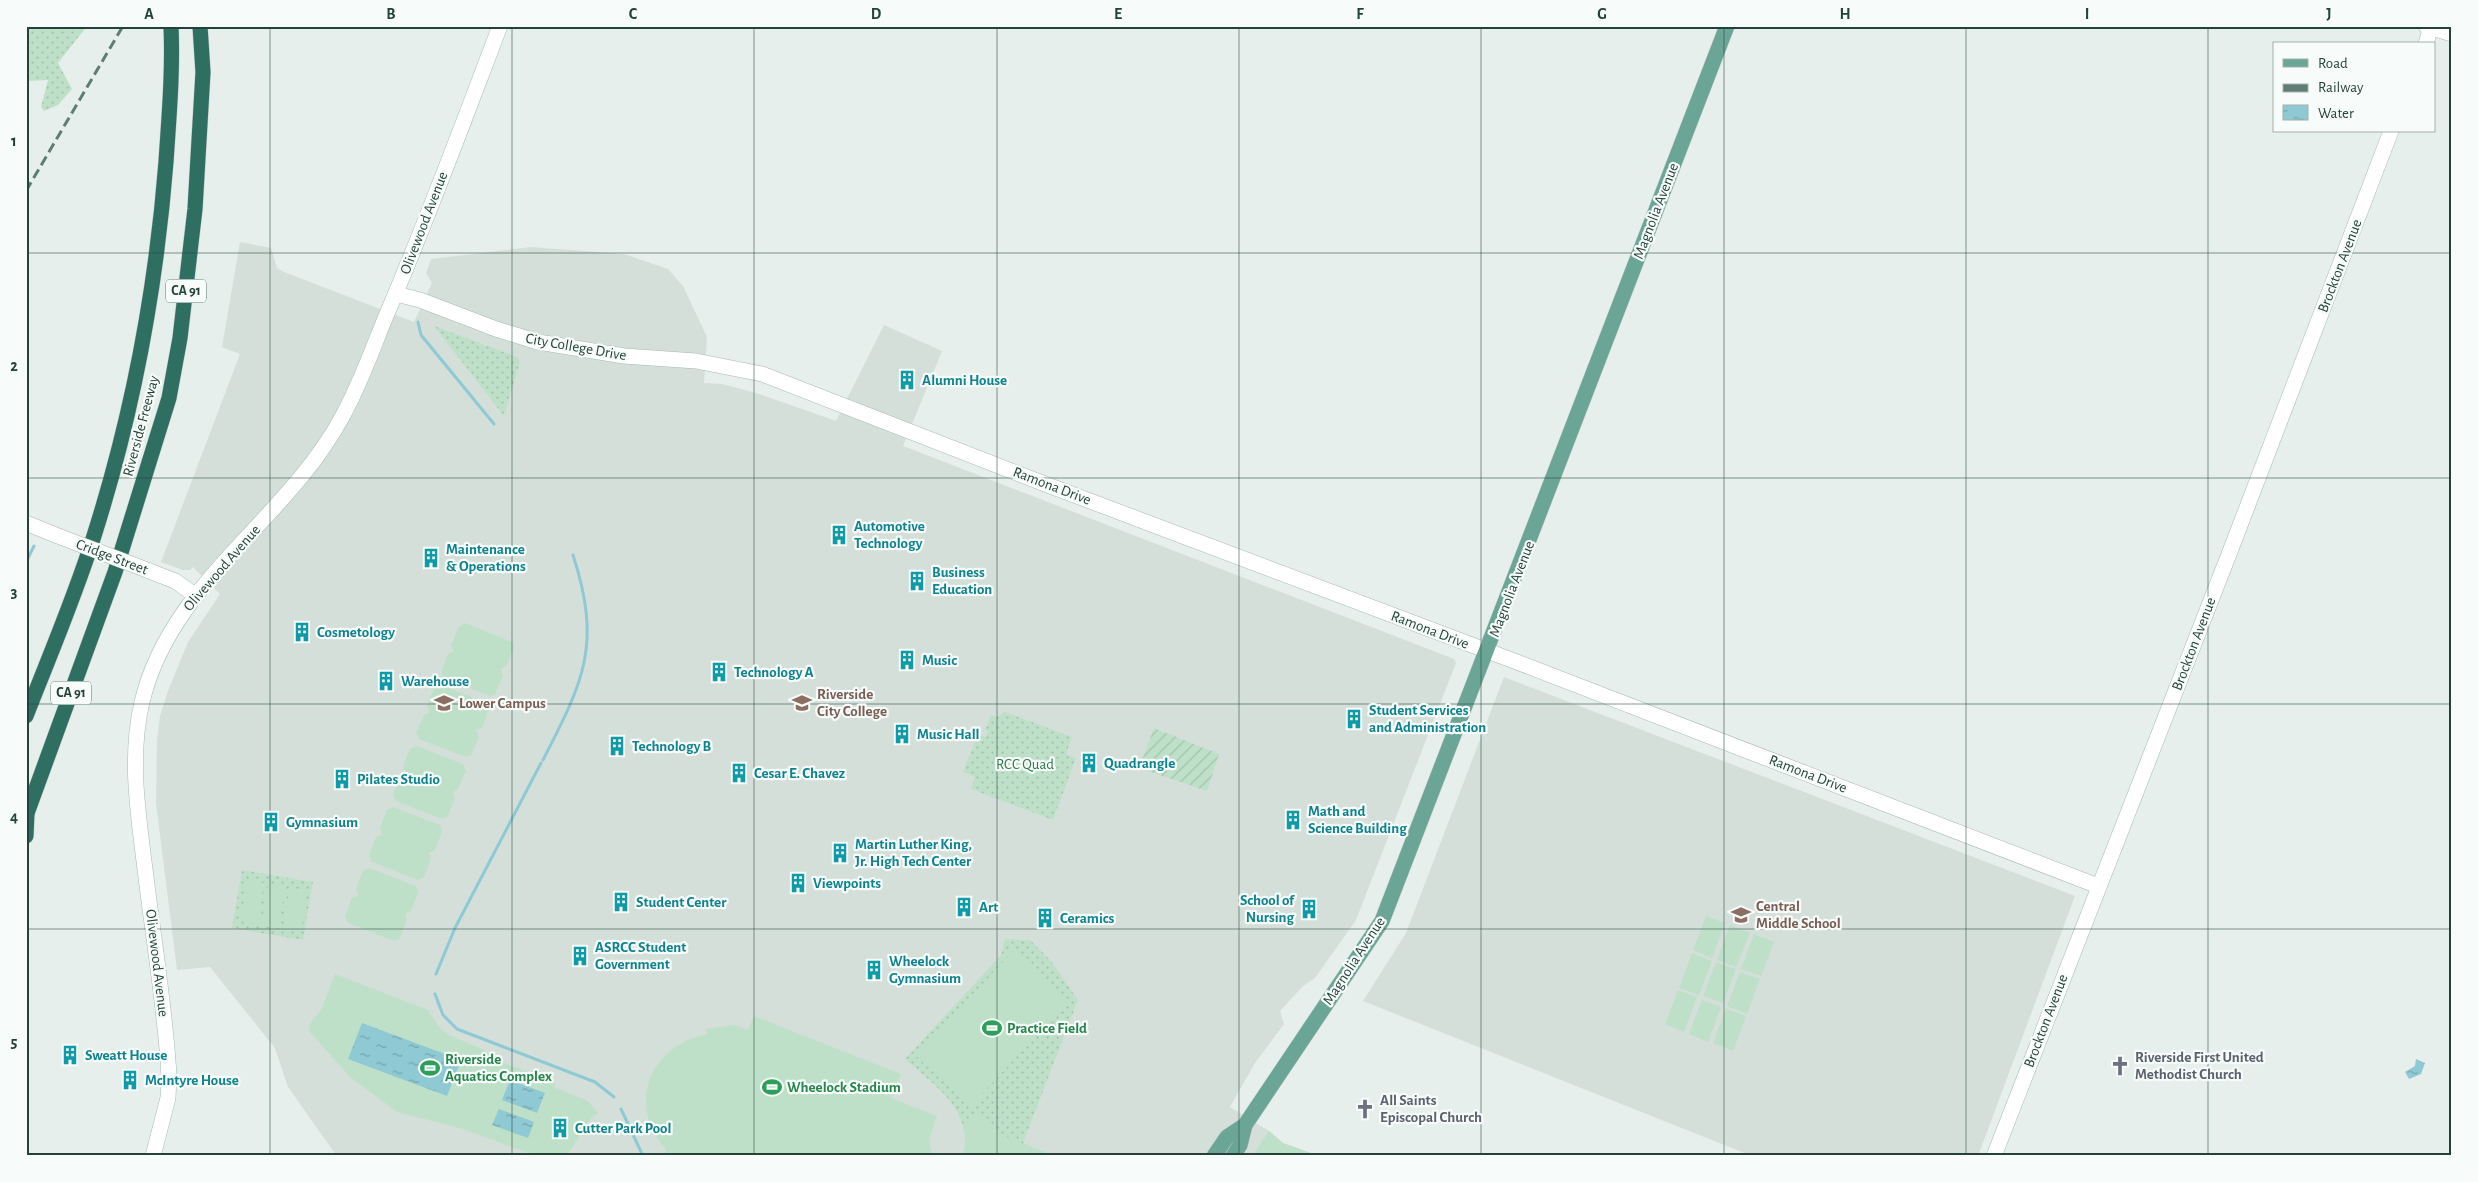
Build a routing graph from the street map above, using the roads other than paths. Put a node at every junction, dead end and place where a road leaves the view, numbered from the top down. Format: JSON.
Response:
{"nodes":[{"id":1,"x":171,"y":26,"type":"edge"},
{"id":2,"x":200,"y":26,"type":"edge"},
{"id":3,"x":500,"y":26,"type":"edge"},
{"id":4,"x":1727,"y":26,"type":"edge"},
{"id":5,"x":2429,"y":27,"type":"edge"},
{"id":6,"x":2452,"y":34,"type":"edge"},
{"id":7,"x":2426,"y":42,"type":"edge"},
{"id":8,"x":2391,"y":132,"type":"edge"},
{"id":9,"x":396,"y":294,"type":"junction"},
{"id":10,"x":762,"y":374,"type":"joint"},
{"id":11,"x":26,"y":523,"type":"edge"},
{"id":12,"x":195,"y":595,"type":"junction"},
{"id":13,"x":1488,"y":651,"type":"junction"},
{"id":14,"x":26,"y":716,"type":"edge"},
{"id":15,"x":27,"y":815,"type":"edge"},
{"id":16,"x":26,"y":836,"type":"edge"},
{"id":17,"x":2098,"y":886,"type":"junction"},
{"id":18,"x":1245,"y":1125,"type":"junction"},
{"id":19,"x":154,"y":1156,"type":"edge"},
{"id":20,"x":1214,"y":1156,"type":"edge"},
{"id":21,"x":1233,"y":1156,"type":"edge"},
{"id":22,"x":1994,"y":1156,"type":"edge"}],
"edges":[{"from":1,"to":14,"type":"highway","name":"Riverside Freeway","number":"CA 91"},
{"from":2,"to":15,"type":"highway","name":"Riverside Freeway","number":"CA 91"},
{"from":3,"to":9,"type":"main road","name":"Olivewood Avenue"},
{"from":4,"to":13,"type":"main road","name":"Magnolia Avenue"},
{"from":5,"to":6,"type":"main road"},
{"from":5,"to":7,"type":"main road"},
{"from":8,"to":17,"type":"main road","name":"Brockton Avenue"},
{"from":9,"to":10,"type":"main road","name":"City College Drive"},
{"from":9,"to":12,"type":"main road","name":"Olivewood Avenue"},
{"from":10,"to":13,"type":"main road","name":"Ramona Drive"},
{"from":11,"to":12,"type":"main road","name":"Cridge Street","bridge":true},
{"from":12,"to":19,"type":"main road","name":"Olivewood Avenue"},
{"from":13,"to":17,"type":"main road","name":"Ramona Drive"},
{"from":13,"to":18,"type":"main road","name":"Magnolia Avenue"},
{"from":15,"to":16,"type":"highway","name":"Riverside Freeway"},
{"from":17,"to":22,"type":"main road","name":"Brockton Avenue"},
{"from":18,"to":20,"type":"main road","name":"Magnolia Avenue"},
{"from":18,"to":21,"type":"main road","name":"Magnolia Avenue"}]}
